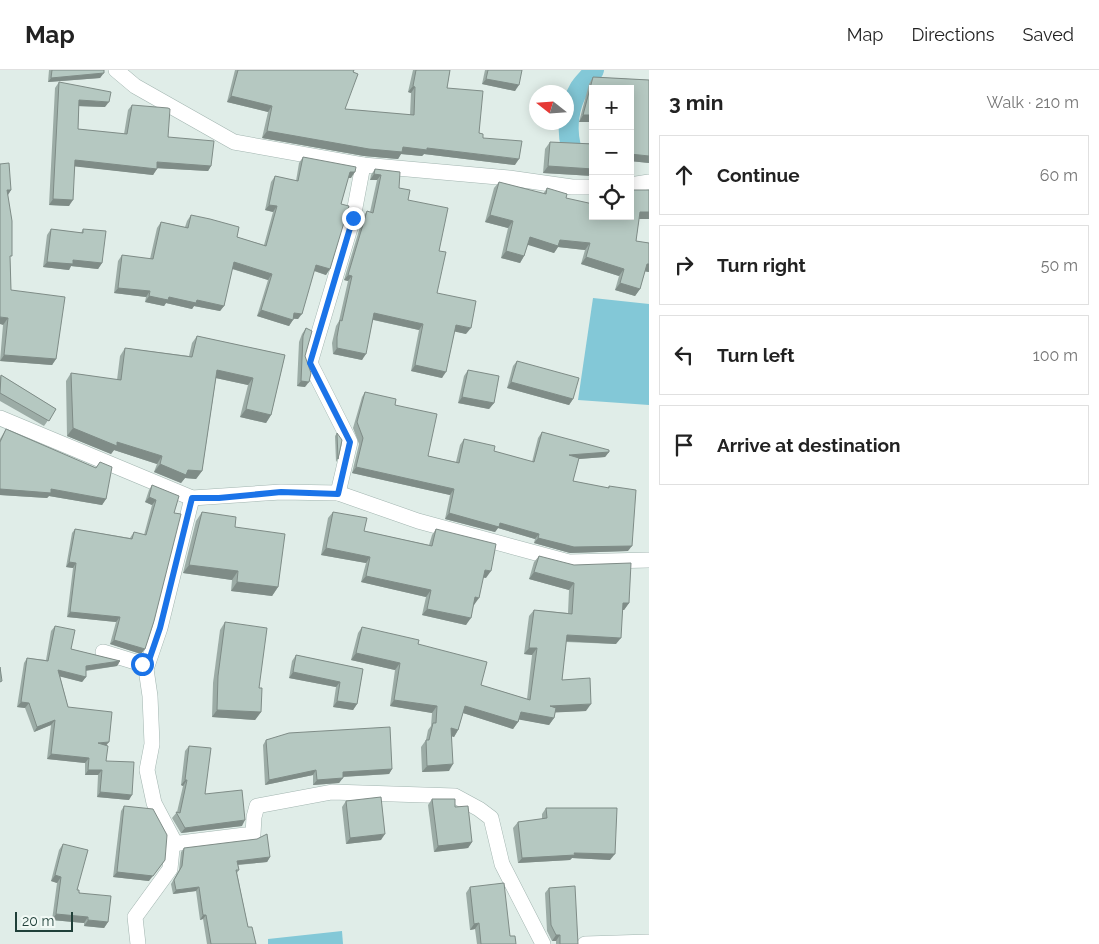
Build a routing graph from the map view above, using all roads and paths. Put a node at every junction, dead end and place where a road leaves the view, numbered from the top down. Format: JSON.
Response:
{"nodes":[{"id":1,"x":116,"y":70,"type":"edge"},
{"id":2,"x":363,"y":165,"type":"junction"},
{"id":3,"x":649,"y":182,"type":"edge"},
{"id":4,"x":634,"y":184,"type":"edge"},
{"id":5,"x":589,"y":187,"type":"edge"},
{"id":6,"x":0,"y":418,"type":"edge"},
{"id":7,"x":338,"y":494,"type":"junction"},
{"id":8,"x":192,"y":498,"type":"junction"},
{"id":9,"x":649,"y":560,"type":"edge"},
{"id":10,"x":103,"y":652,"type":"dead end"},
{"id":11,"x":146,"y":669,"type":"junction"},
{"id":12,"x":172,"y":844,"type":"junction"},
{"id":13,"x":649,"y":942,"type":"edge"},
{"id":14,"x":138,"y":944,"type":"edge"},
{"id":15,"x":543,"y":944,"type":"edge"},
{"id":16,"x":584,"y":944,"type":"edge"}],
"edges":[{"from":1,"to":2,"type":"street"},
{"from":2,"to":5,"type":"street"},
{"from":2,"to":7,"type":"street"},
{"from":3,"to":4,"type":"street"},
{"from":6,"to":8,"type":"street"},
{"from":7,"to":8,"type":"street"},
{"from":7,"to":9,"type":"street"},
{"from":8,"to":11,"type":"street"},
{"from":10,"to":11,"type":"street"},
{"from":11,"to":12,"type":"street"},
{"from":12,"to":14,"type":"street"},
{"from":12,"to":15,"type":"street"},
{"from":13,"to":16,"type":"street"}]}
